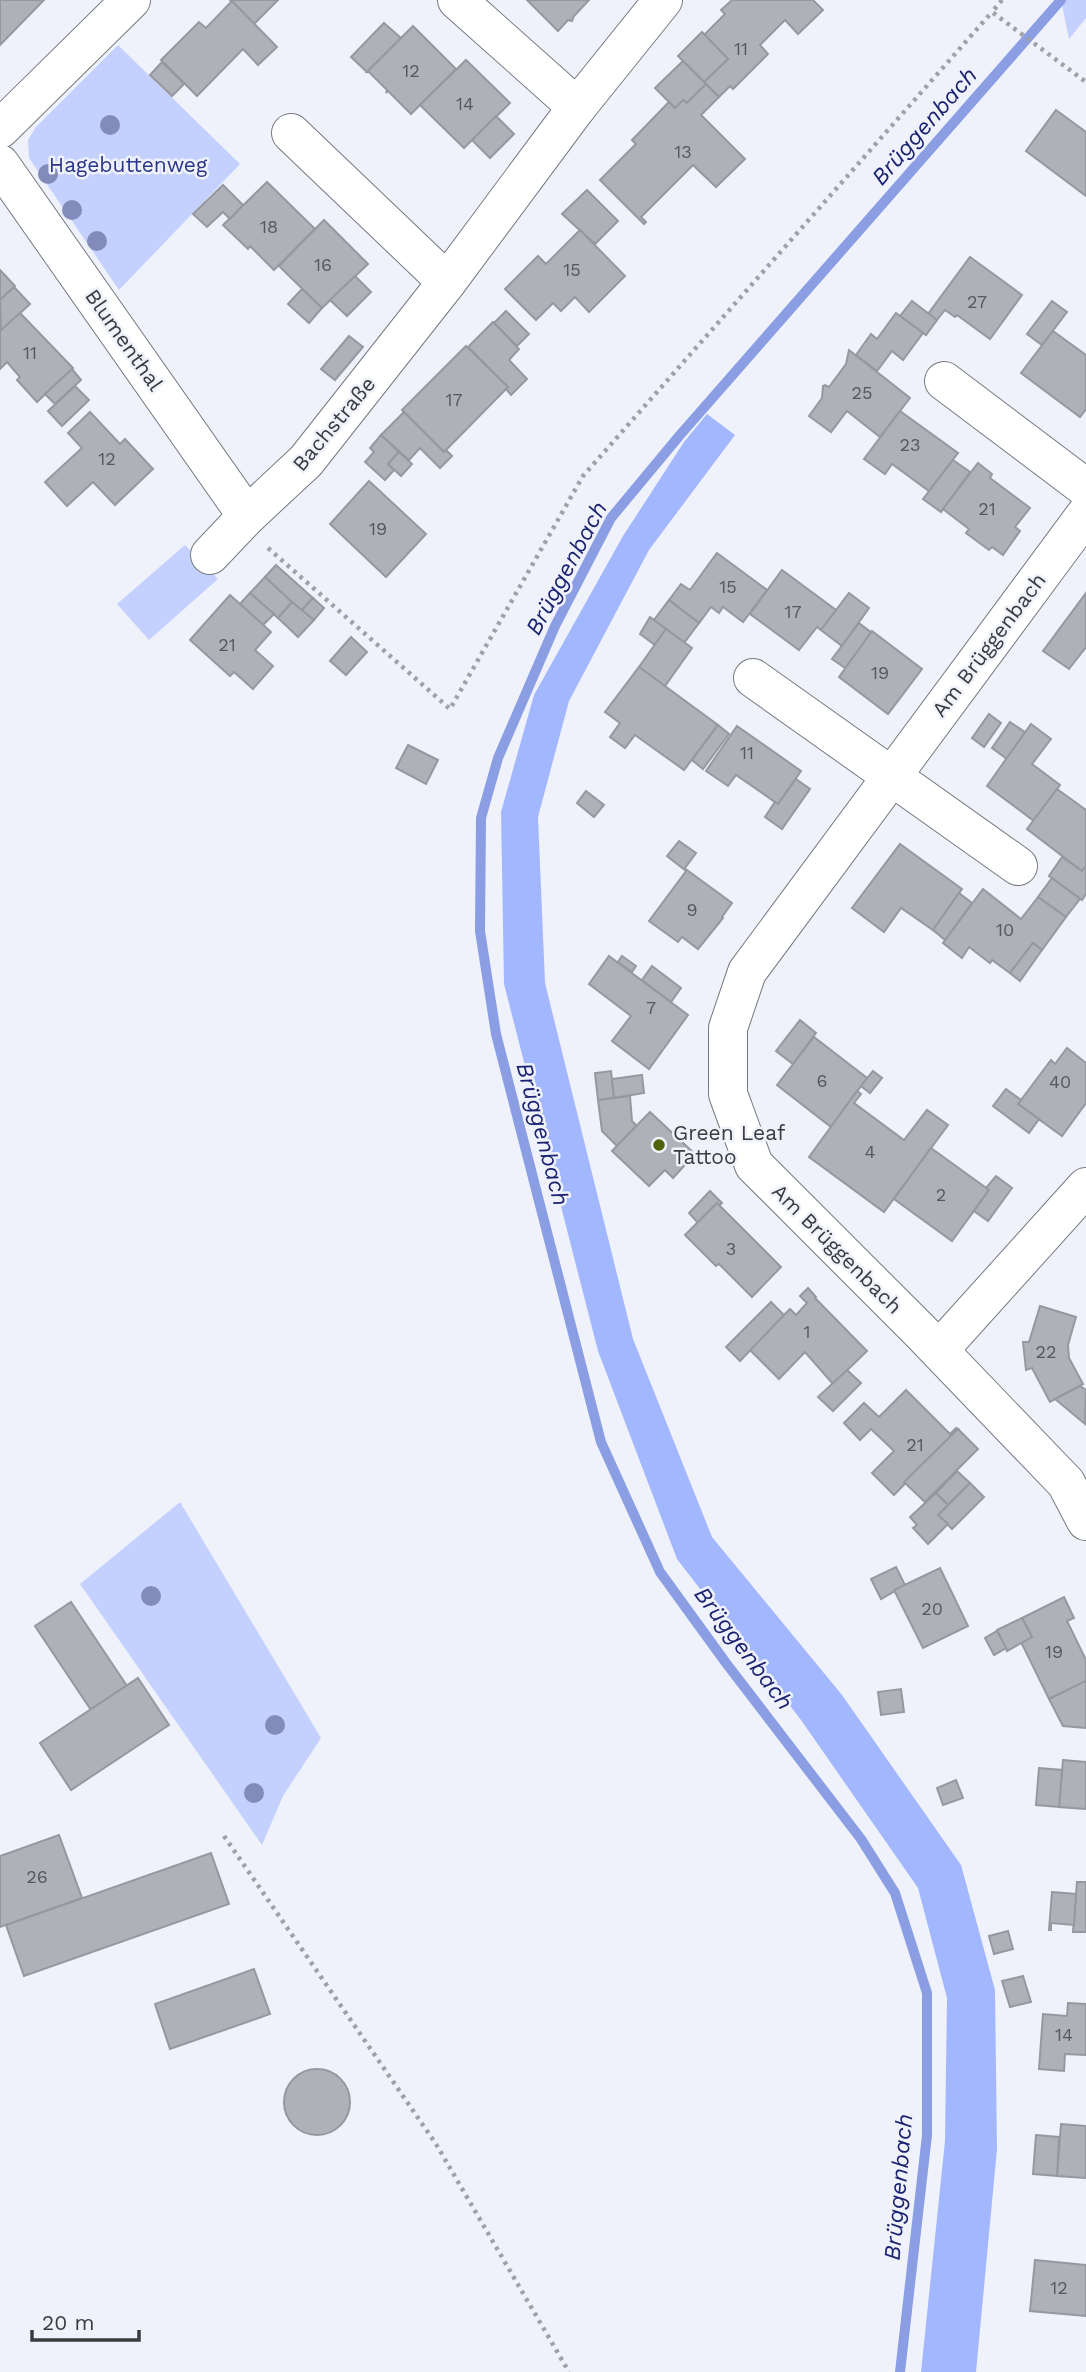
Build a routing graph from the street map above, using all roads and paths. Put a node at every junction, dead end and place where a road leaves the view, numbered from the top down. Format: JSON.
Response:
{"nodes":[{"id":1,"x":131,"y":0,"type":"edge"},
{"id":2,"x":457,"y":0,"type":"edge"},
{"id":3,"x":663,"y":0,"type":"edge"},
{"id":4,"x":1002,"y":0,"type":"edge"},
{"id":5,"x":992,"y":12,"type":"junction"},
{"id":6,"x":1086,"y":82,"type":"edge"},
{"id":7,"x":577,"y":107,"type":"junction"},
{"id":8,"x":0,"y":129,"type":"edge"},
{"id":9,"x":291,"y":133,"type":"dead end"},
{"id":10,"x":0,"y":164,"type":"edge"},
{"id":11,"x":447,"y":282,"type":"junction"},
{"id":12,"x":944,"y":381,"type":"dead end"},
{"id":13,"x":1086,"y":488,"type":"edge"},
{"id":14,"x":1086,"y":514,"type":"edge"},
{"id":15,"x":247,"y":516,"type":"junction"},
{"id":16,"x":210,"y":555,"type":"dead end"},
{"id":17,"x":753,"y":678,"type":"dead end"},
{"id":18,"x":891,"y":775,"type":"junction"},
{"id":19,"x":1018,"y":866,"type":"dead end"},
{"id":20,"x":1086,"y":1187,"type":"edge"},
{"id":21,"x":939,"y":1350,"type":"junction"},
{"id":22,"x":1086,"y":1521,"type":"edge"},
{"id":23,"x":224,"y":1836,"type":"dead end"},
{"id":24,"x":569,"y":2372,"type":"edge"}],
"edges":[{"from":1,"to":8,"type":"street"},
{"from":2,"to":7,"type":"street"},
{"from":3,"to":7,"type":"street","name":"Bachstraße"},
{"from":4,"to":5,"type":"path"},
{"from":5,"to":6,"type":"path"},
{"from":5,"to":15,"type":"path"},
{"from":7,"to":11,"type":"street","name":"Bachstraße"},
{"from":9,"to":11,"type":"street"},
{"from":10,"to":15,"type":"street","name":"Blumenthal"},
{"from":11,"to":15,"type":"street","name":"Bachstraße"},
{"from":12,"to":13,"type":"street"},
{"from":14,"to":18,"type":"street","name":"Am Brüggenbach"},
{"from":15,"to":16,"type":"street","name":"Bachstraße"},
{"from":17,"to":18,"type":"street"},
{"from":18,"to":19,"type":"street"},
{"from":18,"to":21,"type":"street","name":"Am Brüggenbach"},
{"from":20,"to":21,"type":"street"},
{"from":21,"to":22,"type":"street","name":"Am Brüggenbach"},
{"from":23,"to":24,"type":"path"}]}
